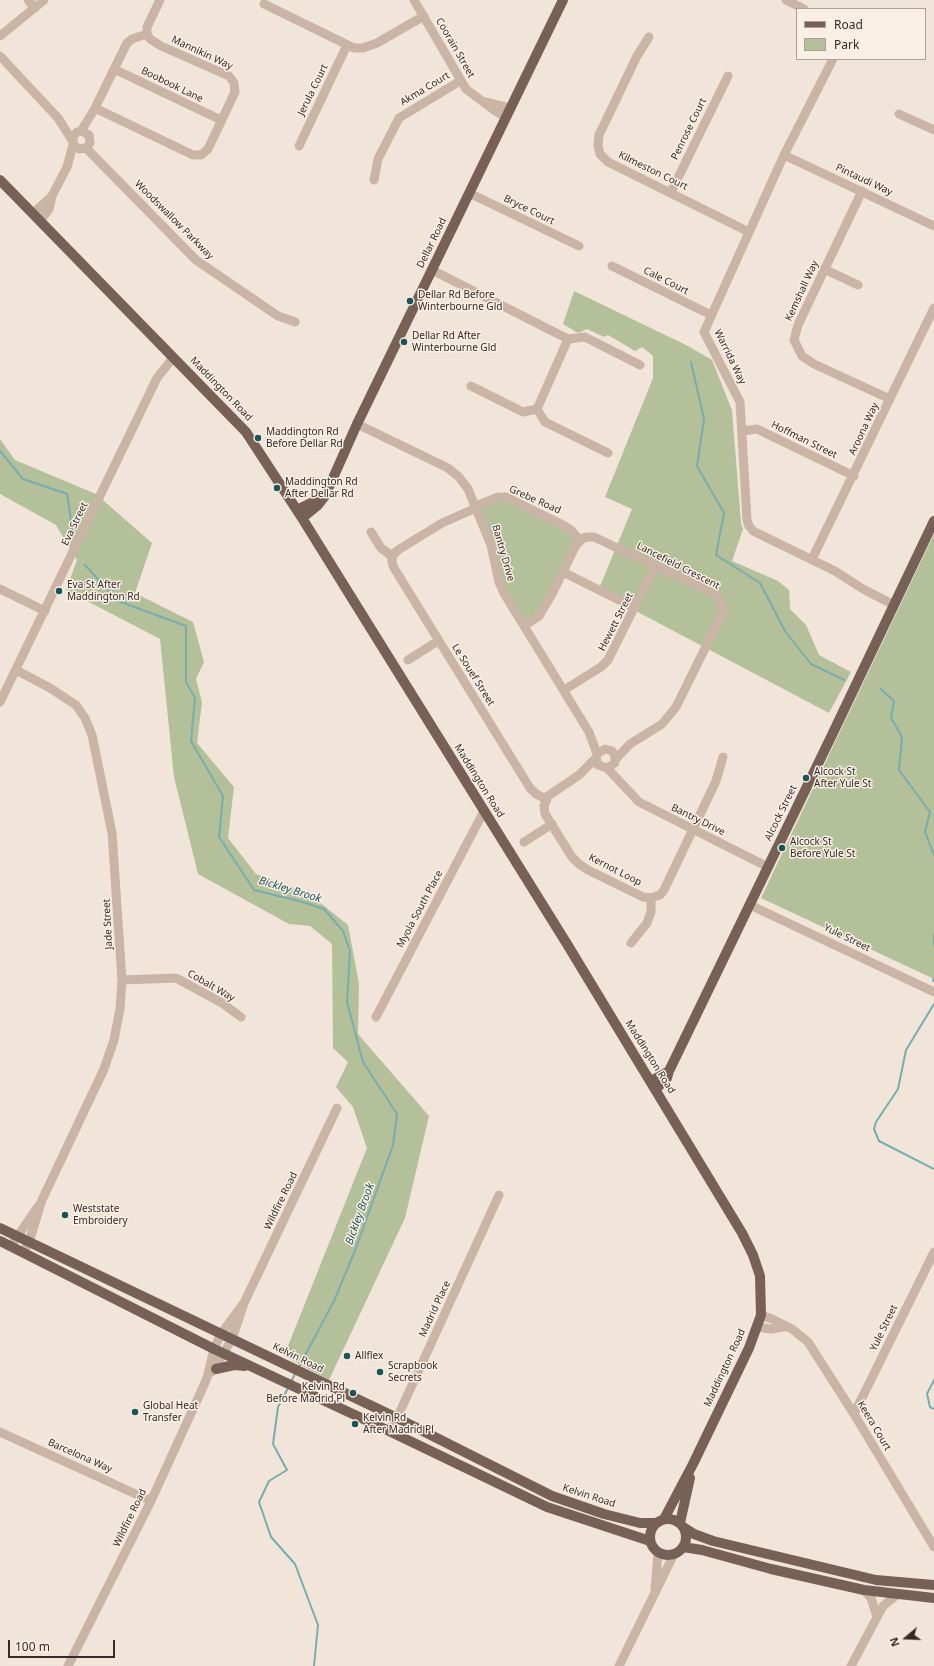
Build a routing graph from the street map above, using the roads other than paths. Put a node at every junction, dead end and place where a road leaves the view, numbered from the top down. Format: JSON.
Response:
{"nodes":[{"id":1,"x":28,"y":0,"type":"edge"},
{"id":2,"x":44,"y":0,"type":"edge"},
{"id":3,"x":160,"y":0,"type":"edge"},
{"id":4,"x":414,"y":0,"type":"edge"},
{"id":5,"x":562,"y":0,"type":"edge"},
{"id":6,"x":786,"y":0,"type":"edge"},
{"id":7,"x":264,"y":4,"type":"dead end"},
{"id":8,"x":35,"y":8,"type":"junction"},
{"id":9,"x":802,"y":8,"type":"edge"},
{"id":10,"x":424,"y":16,"type":"junction"},
{"id":11,"x":148,"y":34,"type":"junction"},
{"id":12,"x":0,"y":36,"type":"edge"},
{"id":13,"x":649,"y":37,"type":"dead end"},
{"id":14,"x":347,"y":45,"type":"junction"},
{"id":15,"x":0,"y":56,"type":"edge"},
{"id":16,"x":832,"y":60,"type":"edge"},
{"id":17,"x":114,"y":69,"type":"junction"},
{"id":18,"x":728,"y":76,"type":"dead end"},
{"id":19,"x":460,"y":81,"type":"junction"},
{"id":20,"x":95,"y":109,"type":"junction"},
{"id":21,"x":508,"y":113,"type":"junction"},
{"id":22,"x":899,"y":114,"type":"dead end"},
{"id":23,"x":221,"y":120,"type":"junction"},
{"id":24,"x":934,"y":130,"type":"edge"},
{"id":25,"x":81,"y":140,"type":"junction"},
{"id":26,"x":299,"y":146,"type":"dead end"},
{"id":27,"x":784,"y":155,"type":"junction"},
{"id":28,"x":0,"y":180,"type":"edge"},
{"id":29,"x":374,"y":180,"type":"dead end"},
{"id":30,"x":862,"y":191,"type":"junction"},
{"id":31,"x":670,"y":192,"type":"junction"},
{"id":32,"x":469,"y":193,"type":"junction"},
{"id":33,"x":52,"y":196,"type":"junction"},
{"id":34,"x":33,"y":214,"type":"junction"},
{"id":35,"x":40,"y":221,"type":"junction"},
{"id":36,"x":934,"y":226,"type":"edge"},
{"id":37,"x":749,"y":232,"type":"junction"},
{"id":38,"x":579,"y":246,"type":"dead end"},
{"id":39,"x":612,"y":266,"type":"dead end"},
{"id":40,"x":824,"y":269,"type":"junction"},
{"id":41,"x":432,"y":270,"type":"junction"},
{"id":42,"x":858,"y":285,"type":"dead end"},
{"id":43,"x":934,"y":308,"type":"edge"},
{"id":44,"x":711,"y":315,"type":"junction"},
{"id":45,"x":931,"y":321,"type":"edge"},
{"id":46,"x":295,"y":322,"type":"dead end"},
{"id":47,"x":568,"y":339,"type":"junction"},
{"id":48,"x":174,"y":358,"type":"junction"},
{"id":49,"x":640,"y":365,"type":"dead end"},
{"id":50,"x":471,"y":386,"type":"dead end"},
{"id":51,"x":890,"y":399,"type":"junction"},
{"id":52,"x":537,"y":409,"type":"junction"},
{"id":53,"x":357,"y":424,"type":"junction"},
{"id":54,"x":742,"y":431,"type":"junction"},
{"id":55,"x":608,"y":453,"type":"dead end"},
{"id":56,"x":854,"y":476,"type":"junction"},
{"id":57,"x":476,"y":507,"type":"junction"},
{"id":58,"x":300,"y":514,"type":"junction"},
{"id":59,"x":934,"y":521,"type":"edge"},
{"id":60,"x":371,"y":532,"type":"dead end"},
{"id":61,"x":580,"y":540,"type":"junction"},
{"id":62,"x":392,"y":556,"type":"junction"},
{"id":63,"x":812,"y":559,"type":"junction"},
{"id":64,"x":655,"y":566,"type":"junction"},
{"id":65,"x":563,"y":572,"type":"junction"},
{"id":66,"x":0,"y":589,"type":"edge"},
{"id":67,"x":894,"y":605,"type":"junction"},
{"id":68,"x":635,"y":608,"type":"junction"},
{"id":69,"x":45,"y":611,"type":"junction"},
{"id":70,"x":524,"y":626,"type":"junction"},
{"id":71,"x":438,"y":641,"type":"junction"},
{"id":72,"x":408,"y":660,"type":"dead end"},
{"id":73,"x":16,"y":670,"type":"junction"},
{"id":74,"x":564,"y":690,"type":"junction"},
{"id":75,"x":0,"y":702,"type":"edge"},
{"id":76,"x":589,"y":732,"type":"junction"},
{"id":77,"x":630,"y":744,"type":"junction"},
{"id":78,"x":607,"y":749,"type":"junction"},
{"id":79,"x":597,"y":756,"type":"junction"},
{"id":80,"x":722,"y":757,"type":"dead end"},
{"id":81,"x":615,"y":761,"type":"junction"},
{"id":82,"x":605,"y":768,"type":"junction"},
{"id":83,"x":579,"y":775,"type":"junction"},
{"id":84,"x":624,"y":786,"type":"junction"},
{"id":85,"x":546,"y":799,"type":"junction"},
{"id":86,"x":484,"y":811,"type":"junction"},
{"id":87,"x":552,"y":824,"type":"junction"},
{"id":88,"x":692,"y":829,"type":"junction"},
{"id":89,"x":524,"y":842,"type":"dead end"},
{"id":90,"x":768,"y":867,"type":"junction"},
{"id":91,"x":651,"y":898,"type":"junction"},
{"id":92,"x":750,"y":905,"type":"junction"},
{"id":93,"x":631,"y":943,"type":"dead end"},
{"id":94,"x":122,"y":980,"type":"junction"},
{"id":95,"x":934,"y":992,"type":"edge"},
{"id":96,"x":240,"y":1017,"type":"dead end"},
{"id":97,"x":376,"y":1017,"type":"dead end"},
{"id":98,"x":653,"y":1085,"type":"junction"},
{"id":99,"x":337,"y":1108,"type":"dead end"},
{"id":100,"x":499,"y":1195,"type":"dead end"},
{"id":101,"x":42,"y":1200,"type":"junction"},
{"id":102,"x":0,"y":1228,"type":"edge"},
{"id":103,"x":16,"y":1235,"type":"junction"},
{"id":104,"x":0,"y":1240,"type":"edge"},
{"id":105,"x":29,"y":1242,"type":"junction"},
{"id":106,"x":11,"y":1246,"type":"junction"},
{"id":107,"x":24,"y":1252,"type":"junction"},
{"id":108,"x":934,"y":1252,"type":"edge"},
{"id":109,"x":244,"y":1303,"type":"junction"},
{"id":110,"x":761,"y":1315,"type":"junction"},
{"id":111,"x":784,"y":1326,"type":"junction"},
{"id":112,"x":757,"y":1327,"type":"junction"},
{"id":113,"x":221,"y":1334,"type":"junction"},
{"id":114,"x":232,"y":1339,"type":"junction"},
{"id":115,"x":214,"y":1349,"type":"junction"},
{"id":116,"x":224,"y":1354,"type":"junction"},
{"id":117,"x":251,"y":1366,"type":"junction"},
{"id":118,"x":216,"y":1369,"type":"junction"},
{"id":119,"x":207,"y":1378,"type":"junction"},
{"id":120,"x":854,"y":1414,"type":"junction"},
{"id":121,"x":397,"y":1418,"type":"junction"},
{"id":122,"x":389,"y":1430,"type":"junction"},
{"id":123,"x":0,"y":1432,"type":"edge"},
{"id":124,"x":486,"y":1463,"type":"junction"},
{"id":125,"x":694,"y":1464,"type":"junction"},
{"id":126,"x":480,"y":1474,"type":"junction"},
{"id":127,"x":151,"y":1501,"type":"junction"},
{"id":128,"x":660,"y":1521,"type":"junction"},
{"id":129,"x":681,"y":1525,"type":"junction"},
{"id":130,"x":650,"y":1541,"type":"junction"},
{"id":131,"x":683,"y":1547,"type":"junction"},
{"id":132,"x":934,"y":1547,"type":"edge"},
{"id":133,"x":658,"y":1552,"type":"junction"},
{"id":134,"x":674,"y":1554,"type":"junction"},
{"id":135,"x":812,"y":1564,"type":"junction"},
{"id":136,"x":800,"y":1575,"type":"junction"},
{"id":137,"x":934,"y":1585,"type":"edge"},
{"id":138,"x":864,"y":1590,"type":"junction"},
{"id":139,"x":655,"y":1594,"type":"junction"},
{"id":140,"x":898,"y":1594,"type":"junction"},
{"id":141,"x":934,"y":1598,"type":"edge"},
{"id":142,"x":877,"y":1617,"type":"junction"},
{"id":143,"x":68,"y":1666,"type":"edge"},
{"id":144,"x":619,"y":1666,"type":"edge"},
{"id":145,"x":850,"y":1666,"type":"edge"}],
"edges":[{"from":1,"to":8,"type":"street"},
{"from":2,"to":8,"type":"street"},
{"from":3,"to":11,"type":"street"},
{"from":4,"to":10,"type":"street","name":"Coorain Street"},
{"from":5,"to":21,"type":"main road","name":"Dellar Road"},
{"from":6,"to":9,"type":"street"},
{"from":7,"to":14,"type":"street"},
{"from":8,"to":12,"type":"street"},
{"from":10,"to":14,"type":"street"},
{"from":10,"to":19,"type":"street","name":"Coorain Street"},
{"from":11,"to":17,"type":"street"},
{"from":11,"to":23,"type":"street","name":"Mannikin Way"},
{"from":13,"to":31,"type":"street","name":"Kilmeston Court"},
{"from":14,"to":26,"type":"street","name":"Jerula Court"},
{"from":15,"to":25,"type":"street","name":"Woodswallow Parkway"},
{"from":16,"to":27,"type":"street","name":"Warrida Way"},
{"from":17,"to":20,"type":"street"},
{"from":17,"to":23,"type":"street","name":"Boobook Lane"},
{"from":18,"to":31,"type":"street","name":"Penrose Court"},
{"from":19,"to":21,"type":"street","name":"Coorain Street"},
{"from":19,"to":29,"type":"street","name":"Akma Court"},
{"from":20,"to":23,"type":"street","name":"Mannikin Way"},
{"from":20,"to":25,"type":"street"},
{"from":21,"to":32,"type":"main road","name":"Dellar Road"},
{"from":22,"to":24,"type":"street"},
{"from":25,"to":33,"type":"street"},
{"from":25,"to":46,"type":"street","name":"Woodswallow Parkway"},
{"from":27,"to":30,"type":"street","name":"Pintaudi Way"},
{"from":27,"to":37,"type":"street","name":"Warrida Way"},
{"from":28,"to":34,"type":"main road","name":"Maddington Road"},
{"from":30,"to":36,"type":"street","name":"Pintaudi Way"},
{"from":30,"to":40,"type":"street","name":"Kemshall Way"},
{"from":31,"to":37,"type":"street","name":"Kilmeston Court"},
{"from":32,"to":38,"type":"street","name":"Bryce Court"},
{"from":32,"to":41,"type":"main road","name":"Dellar Road"},
{"from":33,"to":34,"type":"street"},
{"from":33,"to":35,"type":"street"},
{"from":34,"to":35,"type":"main road","name":"Maddington Road"},
{"from":35,"to":48,"type":"main road","name":"Maddington Road"},
{"from":37,"to":44,"type":"street","name":"Warrida Way"},
{"from":39,"to":44,"type":"street","name":"Cale Court"},
{"from":40,"to":42,"type":"street"},
{"from":40,"to":51,"type":"street","name":"Kemshall Way"},
{"from":41,"to":47,"type":"street"},
{"from":41,"to":53,"type":"main road","name":"Dellar Road"},
{"from":43,"to":45,"type":"street","name":"Aroona Way"},
{"from":44,"to":54,"type":"street","name":"Warrida Way"},
{"from":45,"to":51,"type":"street","name":"Aroona Way"},
{"from":47,"to":49,"type":"street"},
{"from":47,"to":52,"type":"street"},
{"from":48,"to":58,"type":"main road","name":"Maddington Road"},
{"from":48,"to":69,"type":"street","name":"Eva Street"},
{"from":50,"to":52,"type":"street"},
{"from":51,"to":56,"type":"street","name":"Aroona Way"},
{"from":52,"to":55,"type":"street"},
{"from":53,"to":57,"type":"street","name":"Bantry Drive"},
{"from":53,"to":58,"type":"main road","name":"Dellar Road"},
{"from":54,"to":56,"type":"street","name":"Hoffman Street"},
{"from":54,"to":63,"type":"street","name":"Warrida Way"},
{"from":56,"to":63,"type":"street","name":"Aroona Way"},
{"from":57,"to":61,"type":"street","name":"Grebe Road"},
{"from":57,"to":62,"type":"street"},
{"from":57,"to":70,"type":"street","name":"Bantry Drive"},
{"from":58,"to":86,"type":"main road","name":"Maddington Road"},
{"from":59,"to":67,"type":"main road","name":"Alcock Street"},
{"from":60,"to":62,"type":"street","name":"Le Souef Street"},
{"from":61,"to":64,"type":"street","name":"Lancefield Crescent"},
{"from":61,"to":65,"type":"street"},
{"from":62,"to":71,"type":"street","name":"Le Souef Street"},
{"from":63,"to":67,"type":"street","name":"Warrida Way"},
{"from":64,"to":68,"type":"street","name":"Hewett Street"},
{"from":64,"to":77,"type":"street","name":"Lancefield Crescent"},
{"from":65,"to":68,"type":"street"},
{"from":65,"to":70,"type":"street"},
{"from":66,"to":69,"type":"street"},
{"from":67,"to":90,"type":"main road","name":"Alcock Street"},
{"from":68,"to":74,"type":"street","name":"Hewett Street"},
{"from":69,"to":73,"type":"street","name":"Eva Street"},
{"from":70,"to":74,"type":"street","name":"Bantry Drive"},
{"from":71,"to":72,"type":"street"},
{"from":71,"to":85,"type":"street","name":"Le Souef Street"},
{"from":73,"to":75,"type":"street","name":"Eva Street"},
{"from":73,"to":94,"type":"street","name":"Jade Street"},
{"from":74,"to":76,"type":"street","name":"Bantry Drive"},
{"from":76,"to":78,"type":"street","name":"Bantry Drive"},
{"from":76,"to":79,"type":"street","name":"Bantry Drive"},
{"from":77,"to":78,"type":"street","name":"Lancefield Crescent"},
{"from":77,"to":81,"type":"street","name":"Lancefield Crescent"},
{"from":78,"to":79,"type":"street"},
{"from":78,"to":81,"type":"street"},
{"from":79,"to":82,"type":"street"},
{"from":79,"to":83,"type":"street"},
{"from":80,"to":88,"type":"street"},
{"from":81,"to":82,"type":"street"},
{"from":81,"to":84,"type":"street","name":"Bantry Drive"},
{"from":82,"to":83,"type":"street"},
{"from":82,"to":84,"type":"street","name":"Bantry Drive"},
{"from":83,"to":85,"type":"street"},
{"from":84,"to":88,"type":"street","name":"Bantry Drive"},
{"from":85,"to":87,"type":"street","name":"Kernot Loop"},
{"from":86,"to":97,"type":"street","name":"Myola South Place"},
{"from":86,"to":98,"type":"main road","name":"Maddington Road"},
{"from":87,"to":89,"type":"street"},
{"from":87,"to":91,"type":"street","name":"Kernot Loop"},
{"from":88,"to":90,"type":"street","name":"Bantry Drive"},
{"from":88,"to":91,"type":"street"},
{"from":90,"to":92,"type":"main road","name":"Alcock Street"},
{"from":91,"to":93,"type":"street"},
{"from":92,"to":95,"type":"street","name":"Yule Street"},
{"from":92,"to":98,"type":"main road","name":"Alcock Street"},
{"from":94,"to":96,"type":"street","name":"Cobalt Way"},
{"from":94,"to":101,"type":"street","name":"Jade Street"},
{"from":98,"to":110,"type":"main road","name":"Maddington Road"},
{"from":99,"to":109,"type":"street","name":"Wildfire Road"},
{"from":100,"to":121,"type":"street","name":"Madrid Place"},
{"from":101,"to":103,"type":"street","name":"Jade Street"},
{"from":101,"to":105,"type":"street","name":"Jade Street"},
{"from":102,"to":103,"type":"main road","name":"Kelvin Road"},
{"from":103,"to":105,"type":"main road","name":"Kelvin Road"},
{"from":103,"to":106,"type":"street","name":"Jade Street"},
{"from":104,"to":106,"type":"main road"},
{"from":105,"to":107,"type":"street","name":"Jade Street"},
{"from":105,"to":113,"type":"main road","name":"Kelvin Road"},
{"from":106,"to":107,"type":"main road"},
{"from":107,"to":115,"type":"main road"},
{"from":108,"to":120,"type":"street","name":"Yule Street"},
{"from":109,"to":113,"type":"street","name":"Wildfire Road"},
{"from":109,"to":114,"type":"street","name":"Wildfire Road"},
{"from":110,"to":111,"type":"street","name":"Keera Court"},
{"from":110,"to":112,"type":"main road","name":"Maddington Road"},
{"from":111,"to":112,"type":"street"},
{"from":111,"to":120,"type":"street","name":"Keera Court"},
{"from":112,"to":125,"type":"main road","name":"Maddington Road"},
{"from":113,"to":114,"type":"main road","name":"Kelvin Road"},
{"from":113,"to":115,"type":"street","name":"Wildfire Road"},
{"from":114,"to":116,"type":"street","name":"Wildfire Road"},
{"from":114,"to":121,"type":"main road","name":"Kelvin Road"},
{"from":115,"to":116,"type":"main road"},
{"from":115,"to":119,"type":"street","name":"Wildfire Road"},
{"from":116,"to":117,"type":"main road"},
{"from":116,"to":118,"type":"street","name":"Wildfire Road"},
{"from":117,"to":118,"type":"main road"},
{"from":117,"to":122,"type":"main road"},
{"from":118,"to":119,"type":"street","name":"Wildfire Road"},
{"from":119,"to":127,"type":"street","name":"Wildfire Road"},
{"from":120,"to":132,"type":"street","name":"Keera Court"},
{"from":121,"to":122,"type":"street","name":"Madrid Place"},
{"from":121,"to":124,"type":"main road","name":"Kelvin Road"},
{"from":122,"to":126,"type":"main road"},
{"from":123,"to":127,"type":"street","name":"Barcelona Way"},
{"from":124,"to":126,"type":"main road"},
{"from":124,"to":128,"type":"main road","name":"Kelvin Road"},
{"from":125,"to":128,"type":"main road","name":"Maddington Road"},
{"from":125,"to":129,"type":"main road","name":"Maddington Road"},
{"from":126,"to":130,"type":"main road"},
{"from":127,"to":143,"type":"street","name":"Wildfire Road"},
{"from":128,"to":129,"type":"main road"},
{"from":128,"to":130,"type":"main road"},
{"from":129,"to":131,"type":"main road"},
{"from":129,"to":135,"type":"main road"},
{"from":130,"to":133,"type":"main road"},
{"from":131,"to":134,"type":"main road"},
{"from":131,"to":136,"type":"main road"},
{"from":133,"to":134,"type":"main road"},
{"from":133,"to":139,"type":"street"},
{"from":134,"to":139,"type":"street"},
{"from":135,"to":136,"type":"main road"},
{"from":135,"to":137,"type":"main road"},
{"from":136,"to":138,"type":"main road"},
{"from":138,"to":140,"type":"main road"},
{"from":138,"to":142,"type":"street"},
{"from":139,"to":144,"type":"street"},
{"from":140,"to":141,"type":"main road"},
{"from":140,"to":142,"type":"street"},
{"from":142,"to":145,"type":"street"}]}
